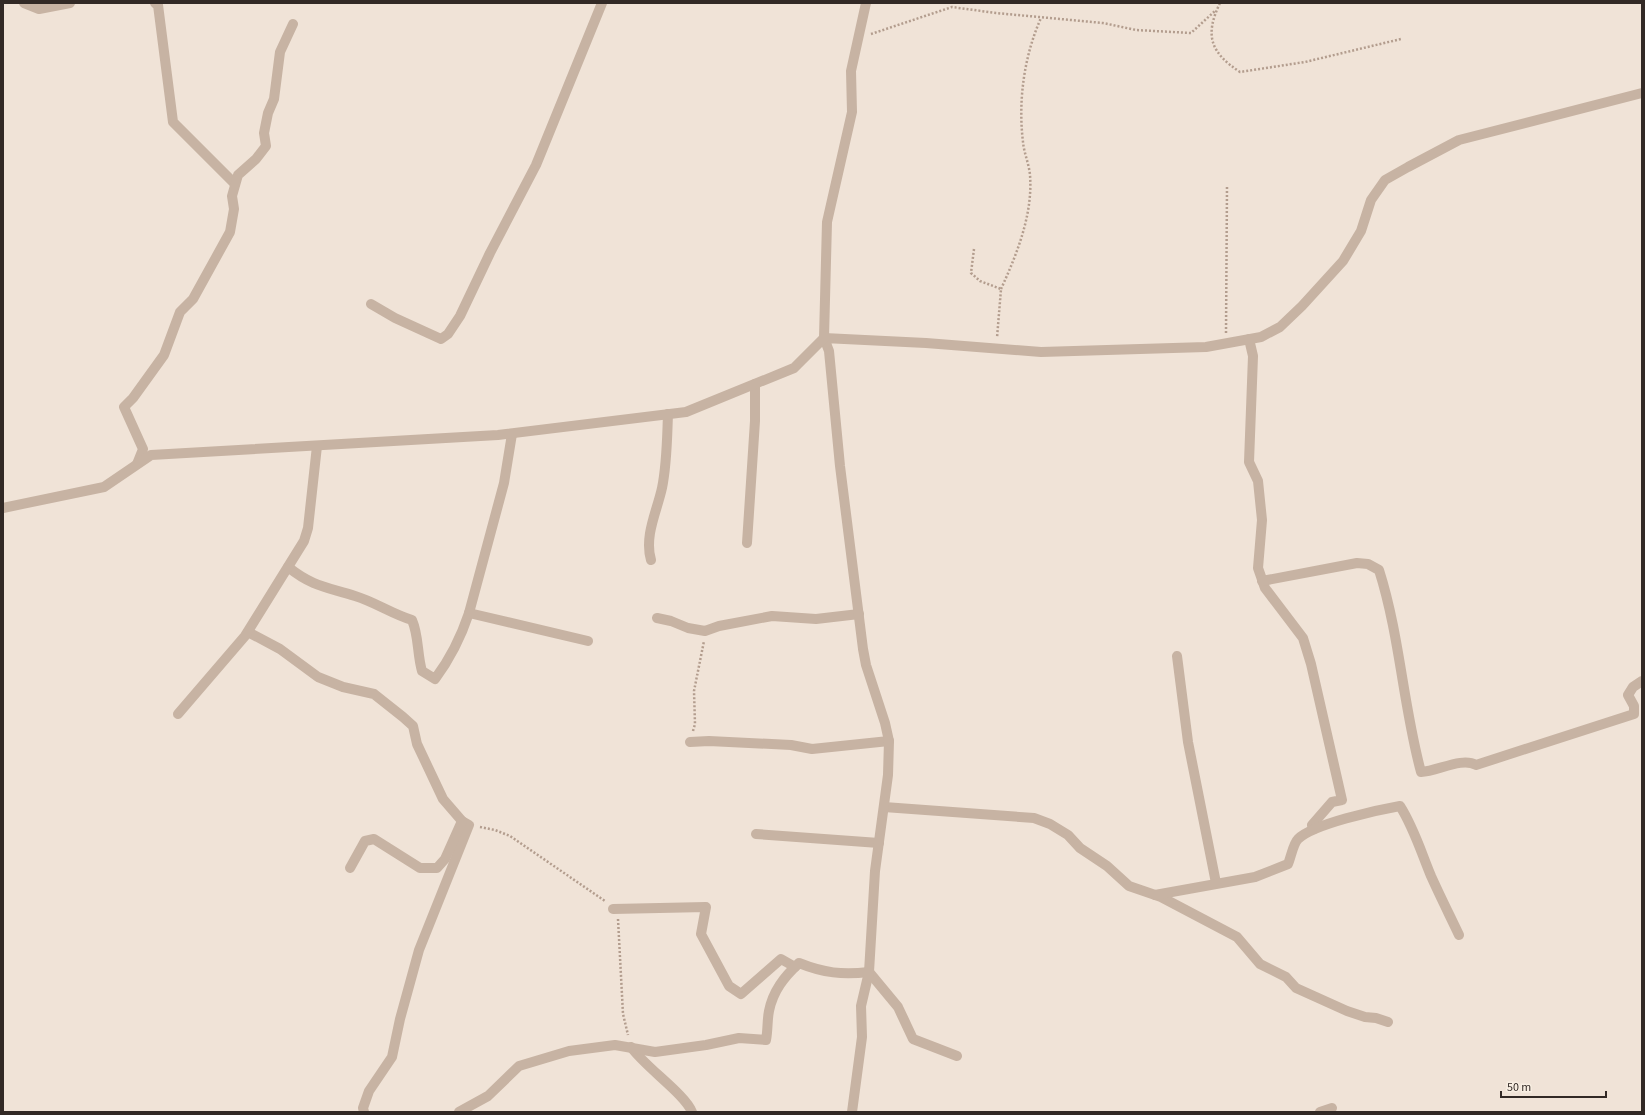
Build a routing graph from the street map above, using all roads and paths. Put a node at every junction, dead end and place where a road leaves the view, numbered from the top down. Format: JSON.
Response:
{"nodes":[{"id":1,"x":24,"y":3,"type":"edge"},
{"id":2,"x":70,"y":3,"type":"edge"},
{"id":3,"x":155,"y":3,"type":"edge"},
{"id":4,"x":602,"y":3,"type":"edge"},
{"id":5,"x":866,"y":3,"type":"edge"},
{"id":6,"x":1220,"y":3,"type":"edge"},
{"id":7,"x":1216,"y":10,"type":"junction"},
{"id":8,"x":1041,"y":17,"type":"junction"},
{"id":9,"x":293,"y":24,"type":"dead end"},
{"id":10,"x":858,"y":38,"type":"junction"},
{"id":11,"x":1401,"y":39,"type":"dead end"},
{"id":12,"x":1642,"y":93,"type":"edge"},
{"id":13,"x":235,"y":184,"type":"junction"},
{"id":14,"x":1228,"y":186,"type":"dead end"},
{"id":15,"x":974,"y":249,"type":"dead end"},
{"id":16,"x":1001,"y":289,"type":"junction"},
{"id":17,"x":372,"y":304,"type":"dead end"},
{"id":18,"x":824,"y":338,"type":"junction"},
{"id":19,"x":1249,"y":339,"type":"junction"},
{"id":20,"x":1226,"y":343,"type":"junction"},
{"id":21,"x":996,"y":348,"type":"junction"},
{"id":22,"x":755,"y":384,"type":"junction"},
{"id":23,"x":668,"y":414,"type":"junction"},
{"id":24,"x":512,"y":434,"type":"junction"},
{"id":25,"x":317,"y":446,"type":"junction"},
{"id":26,"x":137,"y":464,"type":"junction"},
{"id":27,"x":3,"y":508,"type":"edge"},
{"id":28,"x":747,"y":543,"type":"dead end"},
{"id":29,"x":651,"y":560,"type":"dead end"},
{"id":30,"x":288,"y":567,"type":"junction"},
{"id":31,"x":1262,"y":581,"type":"junction"},
{"id":32,"x":469,"y":613,"type":"junction"},
{"id":33,"x":858,"y":614,"type":"junction"},
{"id":34,"x":656,"y":618,"type":"dead end"},
{"id":35,"x":705,"y":630,"type":"junction"},
{"id":36,"x":248,"y":632,"type":"junction"},
{"id":37,"x":588,"y":640,"type":"dead end"},
{"id":38,"x":1177,"y":656,"type":"dead end"},
{"id":39,"x":1642,"y":680,"type":"edge"},
{"id":40,"x":178,"y":714,"type":"dead end"},
{"id":41,"x":889,"y":741,"type":"junction"},
{"id":42,"x":690,"y":742,"type":"joint"},
{"id":43,"x":884,"y":807,"type":"junction"},
{"id":44,"x":465,"y":823,"type":"junction"},
{"id":45,"x":1314,"y":829,"type":"junction"},
{"id":46,"x":756,"y":834,"type":"dead end"},
{"id":47,"x":879,"y":843,"type":"junction"},
{"id":48,"x":350,"y":868,"type":"dead end"},
{"id":49,"x":1216,"y":883,"type":"junction"},
{"id":50,"x":1155,"y":895,"type":"junction"},
{"id":51,"x":613,"y":909,"type":"junction"},
{"id":52,"x":1459,"y":935,"type":"dead end"},
{"id":53,"x":795,"y":967,"type":"junction"},
{"id":54,"x":869,"y":972,"type":"junction"},
{"id":55,"x":1388,"y":1022,"type":"dead end"},
{"id":56,"x":631,"y":1047,"type":"junction"},
{"id":57,"x":957,"y":1056,"type":"dead end"},
{"id":58,"x":1332,"y":1108,"type":"dead end"},
{"id":59,"x":364,"y":1112,"type":"edge"},
{"id":60,"x":459,"y":1112,"type":"edge"},
{"id":61,"x":692,"y":1112,"type":"edge"},
{"id":62,"x":852,"y":1112,"type":"edge"},
{"id":63,"x":1320,"y":1112,"type":"edge"}],
"edges":[{"from":1,"to":2,"type":"street"},
{"from":3,"to":13,"type":"street"},
{"from":4,"to":17,"type":"street"},
{"from":5,"to":10,"type":"street"},
{"from":6,"to":7,"type":"path"},
{"from":7,"to":8,"type":"path"},
{"from":7,"to":11,"type":"path"},
{"from":8,"to":10,"type":"path"},
{"from":8,"to":16,"type":"path"},
{"from":9,"to":13,"type":"street"},
{"from":10,"to":18,"type":"street"},
{"from":12,"to":19,"type":"street"},
{"from":13,"to":26,"type":"street"},
{"from":14,"to":20,"type":"path"},
{"from":15,"to":16,"type":"path"},
{"from":16,"to":21,"type":"path"},
{"from":18,"to":21,"type":"street"},
{"from":18,"to":22,"type":"street"},
{"from":18,"to":33,"type":"street"},
{"from":19,"to":20,"type":"street"},
{"from":19,"to":31,"type":"street"},
{"from":20,"to":21,"type":"street"},
{"from":22,"to":23,"type":"street"},
{"from":22,"to":28,"type":"street"},
{"from":23,"to":24,"type":"street"},
{"from":23,"to":29,"type":"street"},
{"from":24,"to":25,"type":"street"},
{"from":24,"to":32,"type":"street"},
{"from":25,"to":26,"type":"street"},
{"from":25,"to":30,"type":"street"},
{"from":26,"to":27,"type":"street"},
{"from":30,"to":32,"type":"street"},
{"from":30,"to":36,"type":"street"},
{"from":31,"to":39,"type":"street"},
{"from":31,"to":45,"type":"street"},
{"from":32,"to":37,"type":"street"},
{"from":33,"to":35,"type":"street"},
{"from":33,"to":41,"type":"street"},
{"from":34,"to":35,"type":"street"},
{"from":35,"to":42,"type":"path"},
{"from":36,"to":40,"type":"street"},
{"from":36,"to":44,"type":"street"},
{"from":38,"to":49,"type":"street"},
{"from":41,"to":42,"type":"street"},
{"from":41,"to":43,"type":"street"},
{"from":43,"to":47,"type":"street"},
{"from":43,"to":50,"type":"street"},
{"from":44,"to":48,"type":"street"},
{"from":44,"to":51,"type":"path"},
{"from":44,"to":59,"type":"street"},
{"from":45,"to":49,"type":"street"},
{"from":45,"to":52,"type":"street"},
{"from":46,"to":47,"type":"street"},
{"from":47,"to":54,"type":"street"},
{"from":49,"to":50,"type":"street"},
{"from":50,"to":55,"type":"street"},
{"from":51,"to":53,"type":"street"},
{"from":51,"to":56,"type":"path"},
{"from":53,"to":54,"type":"street"},
{"from":53,"to":56,"type":"street"},
{"from":54,"to":57,"type":"street"},
{"from":54,"to":62,"type":"street"},
{"from":56,"to":60,"type":"street"},
{"from":56,"to":61,"type":"street"},
{"from":58,"to":63,"type":"street"}]}
